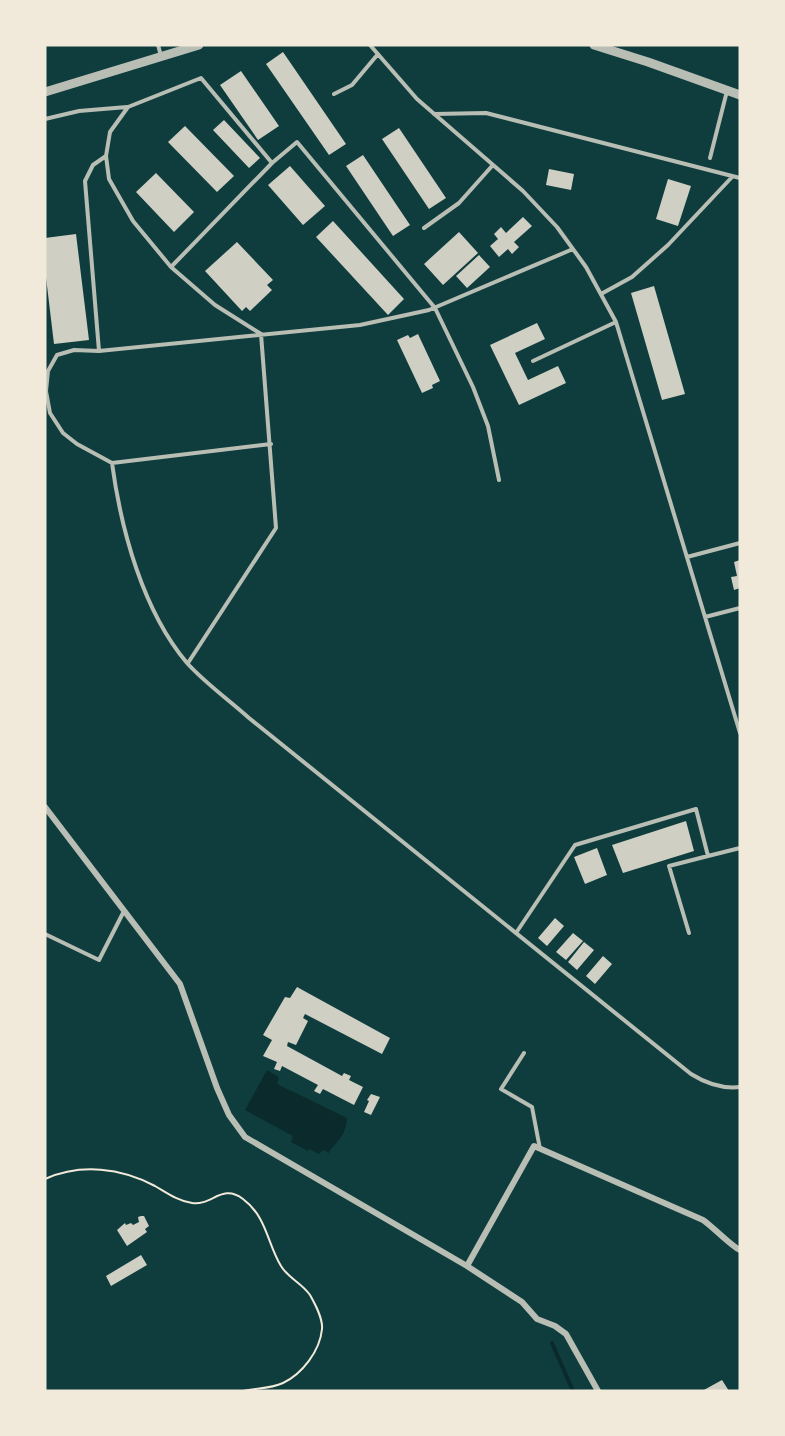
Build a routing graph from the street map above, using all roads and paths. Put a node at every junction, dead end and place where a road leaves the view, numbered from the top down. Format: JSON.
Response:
{"nodes":[{"id":1,"x":158,"y":45,"type":"edge"},
{"id":2,"x":199,"y":45,"type":"edge"},
{"id":3,"x":370,"y":45,"type":"edge"},
{"id":4,"x":594,"y":45,"type":"edge"},
{"id":5,"x":622,"y":49,"type":"edge"},
{"id":6,"x":378,"y":54,"type":"junction"},
{"id":7,"x":161,"y":57,"type":"junction"},
{"id":8,"x":727,"y":90,"type":"junction"},
{"id":9,"x":45,"y":92,"type":"edge"},
{"id":10,"x":334,"y":94,"type":"dead end"},
{"id":11,"x":740,"y":95,"type":"edge"},
{"id":12,"x":128,"y":107,"type":"junction"},
{"id":13,"x":434,"y":114,"type":"junction"},
{"id":14,"x":45,"y":118,"type":"edge"},
{"id":15,"x":106,"y":156,"type":"junction"},
{"id":16,"x":710,"y":158,"type":"dead end"},
{"id":17,"x":272,"y":163,"type":"junction"},
{"id":18,"x":492,"y":165,"type":"junction"},
{"id":19,"x":733,"y":176,"type":"junction"},
{"id":20,"x":740,"y":178,"type":"edge"},
{"id":21,"x":424,"y":228,"type":"dead end"},
{"id":22,"x":573,"y":249,"type":"junction"},
{"id":23,"x":171,"y":267,"type":"junction"},
{"id":24,"x":601,"y":294,"type":"junction"},
{"id":25,"x":435,"y":308,"type":"junction"},
{"id":26,"x":616,"y":322,"type":"junction"},
{"id":27,"x":261,"y":334,"type":"junction"},
{"id":28,"x":99,"y":351,"type":"junction"},
{"id":29,"x":533,"y":361,"type":"dead end"},
{"id":30,"x":46,"y":391,"type":"edge"},
{"id":31,"x":271,"y":444,"type":"junction"},
{"id":32,"x":112,"y":463,"type":"junction"},
{"id":33,"x":499,"y":480,"type":"dead end"},
{"id":34,"x":740,"y":543,"type":"edge"},
{"id":35,"x":687,"y":557,"type":"junction"},
{"id":36,"x":740,"y":608,"type":"edge"},
{"id":37,"x":705,"y":617,"type":"junction"},
{"id":38,"x":188,"y":663,"type":"junction"},
{"id":39,"x":739,"y":729,"type":"edge"},
{"id":40,"x":45,"y":807,"type":"edge"},
{"id":41,"x":740,"y":848,"type":"edge"},
{"id":42,"x":708,"y":856,"type":"junction"},
{"id":43,"x":124,"y":911,"type":"junction"},
{"id":44,"x":516,"y":933,"type":"junction"},
{"id":45,"x":689,"y":933,"type":"dead end"},
{"id":46,"x":45,"y":934,"type":"edge"},
{"id":47,"x":524,"y":1053,"type":"dead end"},
{"id":48,"x":740,"y":1087,"type":"edge"},
{"id":49,"x":541,"y":1150,"type":"junction"},
{"id":50,"x":45,"y":1179,"type":"edge"},
{"id":51,"x":740,"y":1250,"type":"edge"},
{"id":52,"x":467,"y":1266,"type":"junction"},
{"id":53,"x":243,"y":1391,"type":"edge"},
{"id":54,"x":598,"y":1391,"type":"edge"}],
"edges":[{"from":1,"to":7,"type":"lane"},
{"from":2,"to":7,"type":"street"},
{"from":3,"to":6,"type":"lane"},
{"from":4,"to":5,"type":"street"},
{"from":5,"to":8,"type":"street"},
{"from":6,"to":10,"type":"lane"},
{"from":6,"to":13,"type":"lane"},
{"from":7,"to":9,"type":"street"},
{"from":8,"to":11,"type":"street"},
{"from":8,"to":16,"type":"lane"},
{"from":12,"to":14,"type":"lane"},
{"from":12,"to":15,"type":"lane"},
{"from":12,"to":17,"type":"lane"},
{"from":13,"to":18,"type":"lane"},
{"from":13,"to":19,"type":"lane"},
{"from":15,"to":23,"type":"lane"},
{"from":15,"to":28,"type":"lane"},
{"from":17,"to":23,"type":"lane"},
{"from":17,"to":25,"type":"lane"},
{"from":18,"to":21,"type":"lane"},
{"from":18,"to":22,"type":"lane"},
{"from":19,"to":20,"type":"lane"},
{"from":19,"to":24,"type":"lane"},
{"from":22,"to":24,"type":"lane"},
{"from":22,"to":25,"type":"lane"},
{"from":23,"to":27,"type":"lane"},
{"from":24,"to":26,"type":"lane"},
{"from":25,"to":27,"type":"lane"},
{"from":25,"to":33,"type":"lane"},
{"from":26,"to":29,"type":"lane"},
{"from":26,"to":35,"type":"lane"},
{"from":27,"to":28,"type":"lane"},
{"from":27,"to":31,"type":"lane"},
{"from":28,"to":30,"type":"lane"},
{"from":30,"to":32,"type":"lane"},
{"from":31,"to":32,"type":"lane"},
{"from":31,"to":38,"type":"lane"},
{"from":32,"to":38,"type":"lane"},
{"from":34,"to":35,"type":"lane"},
{"from":35,"to":37,"type":"lane"},
{"from":36,"to":37,"type":"lane"},
{"from":37,"to":39,"type":"lane"},
{"from":38,"to":44,"type":"lane"},
{"from":40,"to":43,"type":"street"},
{"from":41,"to":42,"type":"lane"},
{"from":42,"to":44,"type":"lane"},
{"from":42,"to":45,"type":"lane"},
{"from":43,"to":46,"type":"lane"},
{"from":43,"to":52,"type":"street"},
{"from":44,"to":48,"type":"lane"},
{"from":47,"to":49,"type":"lane"},
{"from":49,"to":51,"type":"street"},
{"from":49,"to":52,"type":"street"},
{"from":50,"to":53,"type":"path"},
{"from":52,"to":54,"type":"street"}]}
